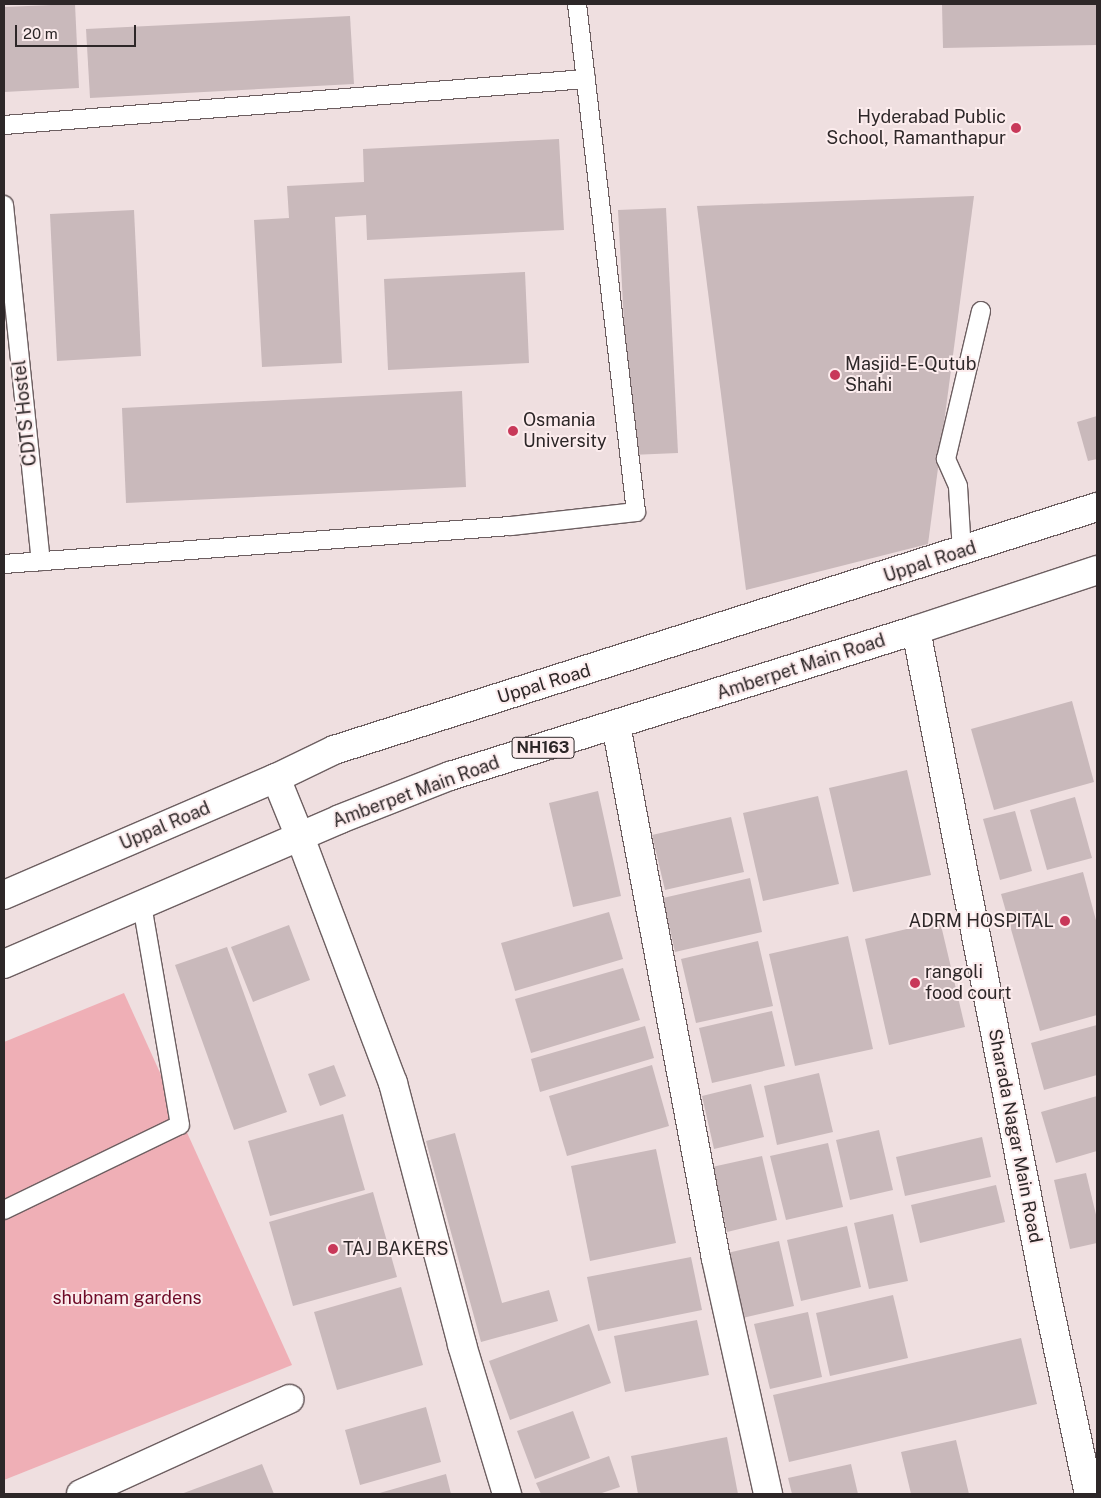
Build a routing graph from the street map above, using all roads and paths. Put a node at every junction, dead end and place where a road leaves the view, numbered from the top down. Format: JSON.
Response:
{"nodes":[{"id":1,"x":578,"y":4,"type":"edge"},
{"id":2,"x":586,"y":79,"type":"junction"},
{"id":3,"x":4,"y":125,"type":"edge"},
{"id":4,"x":4,"y":205,"type":"edge"},
{"id":5,"x":982,"y":311,"type":"dead end"},
{"id":6,"x":1097,"y":507,"type":"edge"},
{"id":7,"x":962,"y":552,"type":"junction"},
{"id":8,"x":41,"y":561,"type":"junction"},
{"id":9,"x":4,"y":564,"type":"edge"},
{"id":10,"x":1097,"y":570,"type":"edge"},
{"id":11,"x":916,"y":630,"type":"junction"},
{"id":12,"x":616,"y":725,"type":"junction"},
{"id":13,"x":276,"y":778,"type":"junction"},
{"id":14,"x":300,"y":837,"type":"junction"},
{"id":15,"x":4,"y":895,"type":"edge"},
{"id":16,"x":142,"y":904,"type":"junction"},
{"id":17,"x":4,"y":964,"type":"edge"},
{"id":18,"x":4,"y":1210,"type":"edge"},
{"id":19,"x":289,"y":1399,"type":"dead end"},
{"id":20,"x":81,"y":1494,"type":"edge"},
{"id":21,"x":507,"y":1494,"type":"edge"},
{"id":22,"x":768,"y":1494,"type":"edge"},
{"id":23,"x":1089,"y":1494,"type":"edge"}],
"edges":[{"from":1,"to":2,"type":"lane"},
{"from":2,"to":3,"type":"lane"},
{"from":2,"to":8,"type":"lane"},
{"from":4,"to":8,"type":"lane","name":"CDTS Hostel"},
{"from":5,"to":7,"type":"lane"},
{"from":6,"to":7,"type":"main road","name":"Uppal Road"},
{"from":7,"to":13,"type":"main road","name":"Uppal Road"},
{"from":8,"to":9,"type":"lane"},
{"from":10,"to":11,"type":"main road","name":"Amberpet Main Road","number":"NH163"},
{"from":11,"to":12,"type":"main road","name":"Amberpet Main Road","number":"NH163"},
{"from":11,"to":23,"type":"main road","name":"Sharada Nagar Main Road"},
{"from":12,"to":14,"type":"main road","name":"Amberpet Main Road","number":"NH163"},
{"from":12,"to":22,"type":"main road"},
{"from":13,"to":14,"type":"main road"},
{"from":13,"to":15,"type":"main road","name":"Uppal Road"},
{"from":14,"to":16,"type":"main road","name":"Amberpet Main Road","number":"NH163"},
{"from":14,"to":21,"type":"main road"},
{"from":16,"to":17,"type":"main road","name":"Amberpet Main Road","number":"NH163"},
{"from":16,"to":18,"type":"lane"},
{"from":19,"to":20,"type":"main road"}]}
